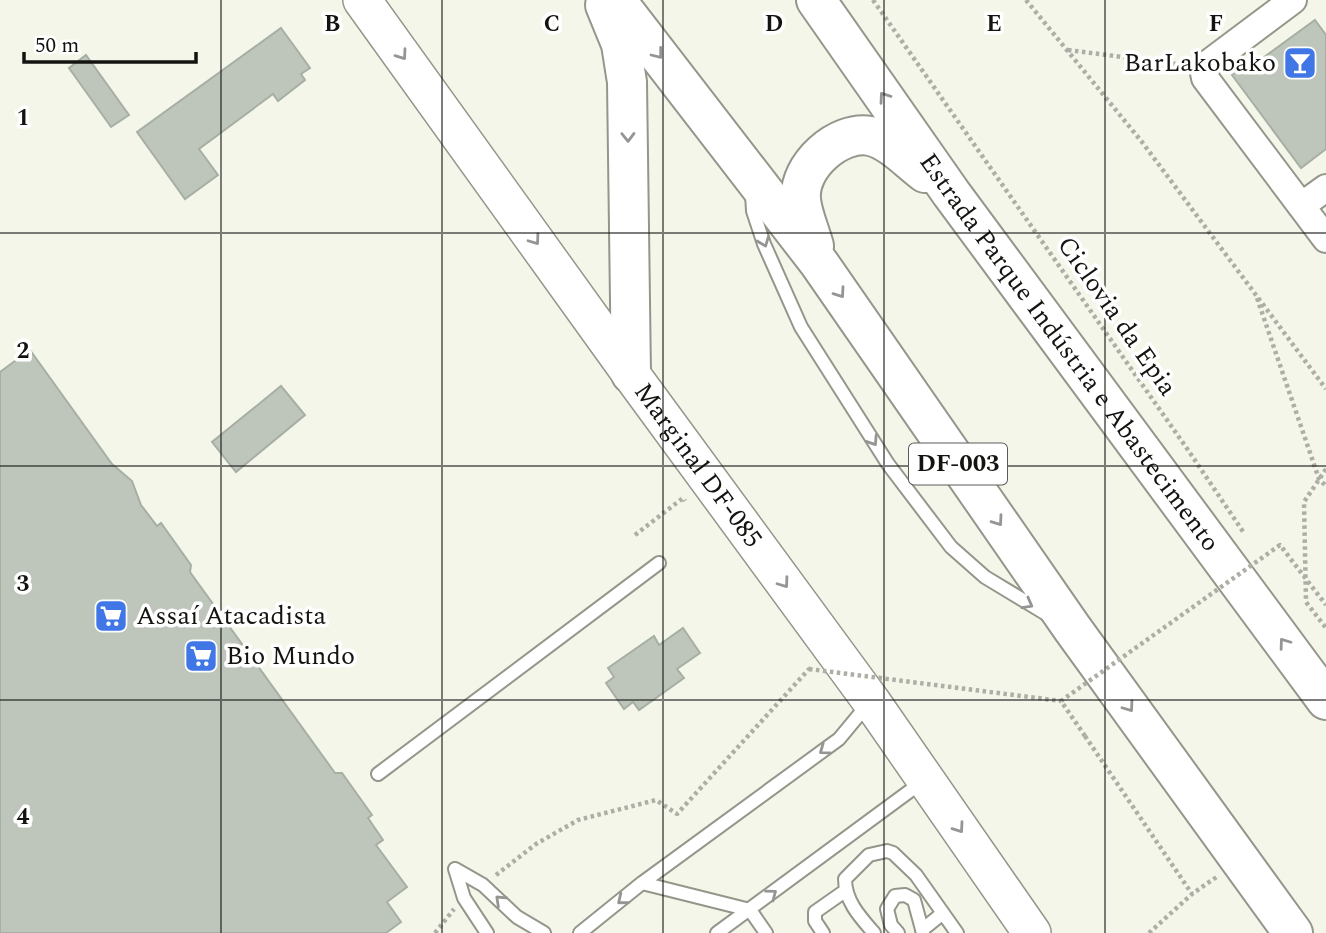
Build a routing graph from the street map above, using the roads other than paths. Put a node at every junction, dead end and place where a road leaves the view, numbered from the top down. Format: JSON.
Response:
{"nodes":[{"id":1,"x":362,"y":0,"type":"edge"},
{"id":2,"x":602,"y":0,"type":"edge"},
{"id":3,"x":616,"y":0,"type":"edge"},
{"id":4,"x":816,"y":0,"type":"edge"},
{"id":5,"x":1293,"y":0,"type":"edge"},
{"id":6,"x":752,"y":176,"type":"junction"},
{"id":7,"x":1326,"y":188,"type":"edge"},
{"id":8,"x":951,"y":193,"type":"junction"},
{"id":9,"x":1301,"y":206,"type":"junction"},
{"id":10,"x":1326,"y":239,"type":"edge"},
{"id":11,"x":819,"y":262,"type":"junction"},
{"id":12,"x":631,"y":374,"type":"junction"},
{"id":13,"x":659,"y":563,"type":"dead end"},
{"id":14,"x":1072,"y":628,"type":"junction"},
{"id":15,"x":1325,"y":699,"type":"edge"},
{"id":16,"x":871,"y":701,"type":"junction"},
{"id":17,"x":378,"y":774,"type":"dead end"},
{"id":18,"x":925,"y":780,"type":"junction"},
{"id":19,"x":642,"y":883,"type":"junction"},
{"id":20,"x":845,"y":891,"type":"junction"},
{"id":21,"x":750,"y":910,"type":"junction"},
{"id":22,"x":943,"y":913,"type":"junction"},
{"id":23,"x":923,"y":931,"type":"edge"},
{"id":24,"x":721,"y":932,"type":"edge"},
{"id":25,"x":487,"y":933,"type":"edge"},
{"id":26,"x":544,"y":933,"type":"edge"},
{"id":27,"x":580,"y":933,"type":"edge"},
{"id":28,"x":766,"y":933,"type":"edge"},
{"id":29,"x":822,"y":933,"type":"edge"},
{"id":30,"x":874,"y":933,"type":"edge"},
{"id":31,"x":898,"y":933,"type":"edge"},
{"id":32,"x":957,"y":933,"type":"edge"},
{"id":33,"x":1032,"y":933,"type":"edge"},
{"id":34,"x":1293,"y":933,"type":"edge"}],
"edges":[{"from":1,"to":12,"type":"main road","name":"Marginal DF-085","one_way":true},
{"from":2,"to":12,"type":"highway","one_way":true},
{"from":3,"to":6,"type":"highway","number":"DF-003","one_way":true},
{"from":8,"to":4,"type":"highway","name":"Estrada Parque Indústria e Abastecimento","one_way":true},
{"from":5,"to":9,"type":"street"},
{"from":6,"to":11,"type":"highway","number":"DF-003"},
{"from":6,"to":14,"type":"lane","one_way":true},
{"from":7,"to":9,"type":"street"},
{"from":8,"to":11,"type":"highway"},
{"from":15,"to":8,"type":"highway","name":"Estrada Parque Indústria e Abastecimento","one_way":true},
{"from":9,"to":10,"type":"street"},
{"from":11,"to":14,"type":"highway","number":"DF-003","one_way":true},
{"from":12,"to":16,"type":"main road","name":"Marginal DF-085","one_way":true},
{"from":13,"to":17,"type":"lane"},
{"from":14,"to":34,"type":"highway","number":"DF-003","one_way":true},
{"from":16,"to":18,"type":"main road","name":"Marginal DF-085"},
{"from":16,"to":19,"type":"lane","one_way":true},
{"from":21,"to":18,"type":"lane","one_way":true},
{"from":18,"to":33,"type":"main road","name":"Marginal DF-085","one_way":true},
{"from":19,"to":21,"type":"lane"},
{"from":19,"to":27,"type":"lane","one_way":true},
{"from":20,"to":22,"type":"lane"},
{"from":20,"to":29,"type":"lane"},
{"from":20,"to":30,"type":"lane"},
{"from":21,"to":24,"type":"lane"},
{"from":21,"to":28,"type":"lane"},
{"from":22,"to":23,"type":"lane"},
{"from":22,"to":32,"type":"lane"},
{"from":23,"to":31,"type":"lane"},
{"from":26,"to":25,"type":"lane","one_way":true}]}
